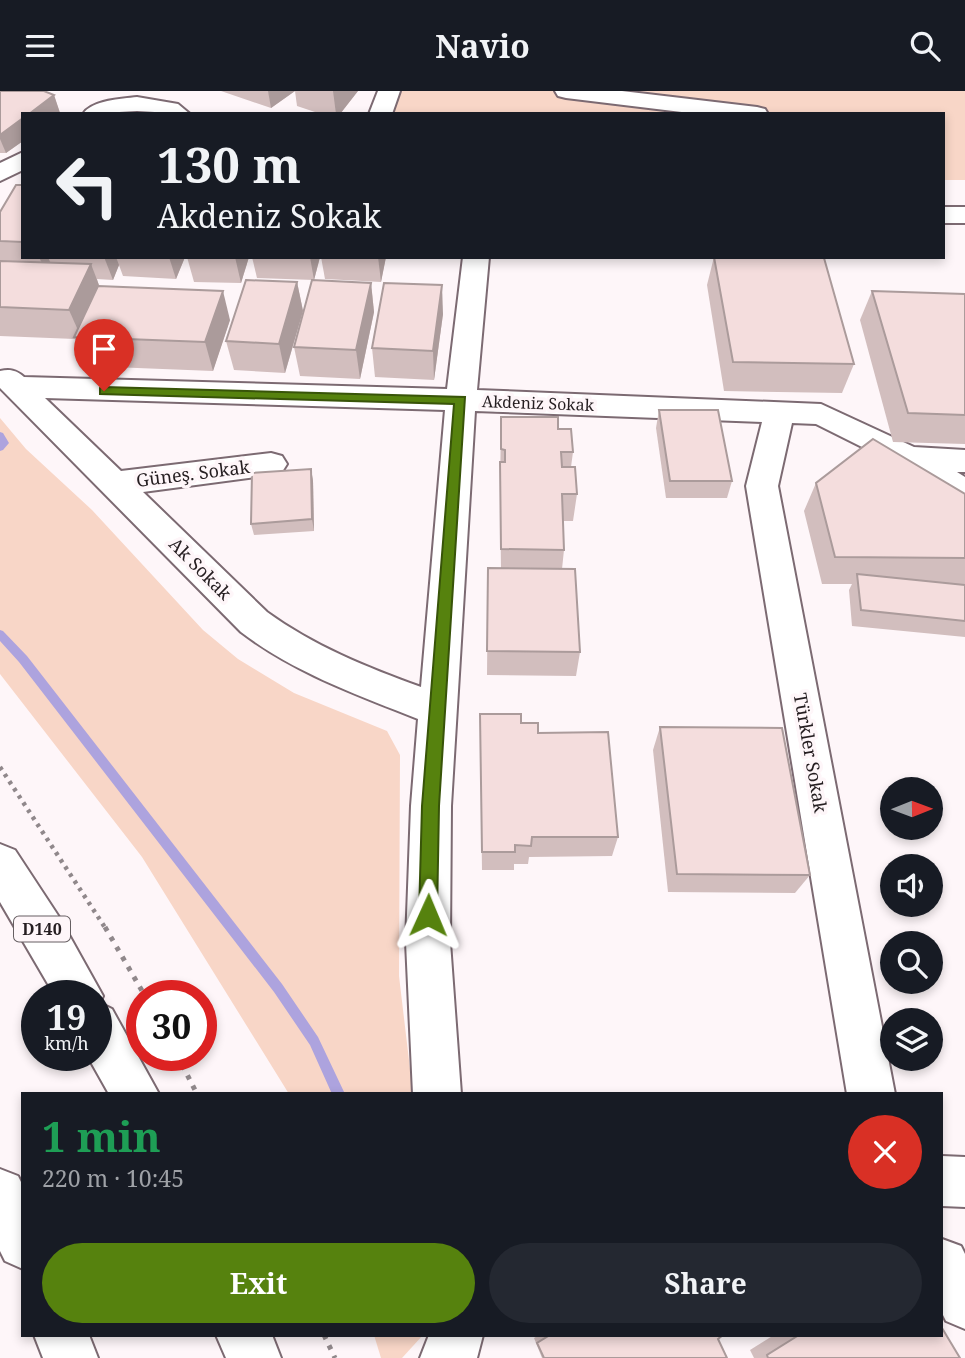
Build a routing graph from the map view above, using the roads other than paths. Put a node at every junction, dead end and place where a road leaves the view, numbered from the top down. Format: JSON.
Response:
{"nodes":[{"id":1,"x":140,"y":91,"type":"edge"},
{"id":2,"x":389,"y":91,"type":"edge"},
{"id":3,"x":566,"y":91,"type":"edge"},
{"id":4,"x":770,"y":91,"type":"edge"},
{"id":5,"x":612,"y":93,"type":"edge"},
{"id":6,"x":92,"y":100,"type":"edge"},
{"id":7,"x":175,"y":111,"type":"edge"},
{"id":8,"x":381,"y":112,"type":"edge"},
{"id":9,"x":743,"y":112,"type":"edge"},
{"id":10,"x":770,"y":112,"type":"edge"},
{"id":11,"x":21,"y":160,"type":"edge"},
{"id":12,"x":0,"y":174,"type":"edge"},
{"id":13,"x":945,"y":195,"type":"edge"},
{"id":14,"x":965,"y":195,"type":"edge"},
{"id":15,"x":945,"y":215,"type":"edge"},
{"id":16,"x":965,"y":215,"type":"edge"},
{"id":17,"x":476,"y":259,"type":"edge"},
{"id":18,"x":8,"y":380,"type":"edge"},
{"id":19,"x":461,"y":400,"type":"junction"},
{"id":20,"x":779,"y":413,"type":"junction"},
{"id":21,"x":909,"y":457,"type":"junction"},
{"id":22,"x":965,"y":461,"type":"edge"},
{"id":23,"x":271,"y":464,"type":"dead end"},
{"id":24,"x":114,"y":484,"type":"junction"},
{"id":25,"x":965,"y":492,"type":"edge"},
{"id":26,"x":438,"y":710,"type":"junction"},
{"id":27,"x":0,"y":864,"type":"edge"},
{"id":28,"x":71,"y":980,"type":"edge"},
{"id":29,"x":112,"y":1053,"type":"edge"},
{"id":30,"x":134,"y":1092,"type":"edge"},
{"id":31,"x":437,"y":1092,"type":"edge"},
{"id":32,"x":871,"y":1092,"type":"edge"},
{"id":33,"x":943,"y":1181,"type":"edge"},
{"id":34,"x":965,"y":1182,"type":"edge"},
{"id":35,"x":0,"y":1194,"type":"edge"},
{"id":36,"x":21,"y":1239,"type":"edge"},
{"id":37,"x":943,"y":1267,"type":"edge"},
{"id":38,"x":965,"y":1302,"type":"edge"},
{"id":39,"x":62,"y":1337,"type":"edge"},
{"id":40,"x":244,"y":1337,"type":"edge"},
{"id":41,"x":456,"y":1337,"type":"edge"},
{"id":42,"x":71,"y":1358,"type":"edge"},
{"id":43,"x":254,"y":1358,"type":"edge"},
{"id":44,"x":447,"y":1358,"type":"edge"}],
"edges":[{"from":1,"to":7,"type":"main road"},
{"from":2,"to":8,"type":"main road"},
{"from":3,"to":5,"type":"main road"},
{"from":4,"to":10,"type":"main road"},
{"from":5,"to":9,"type":"main road"},
{"from":6,"to":7,"type":"main road"},
{"from":11,"to":12,"type":"main road"},
{"from":13,"to":14,"type":"main road"},
{"from":15,"to":16,"type":"main road"},
{"from":17,"to":19,"type":"main road"},
{"from":18,"to":19,"type":"main road","name":"Akdeniz Sokak"},
{"from":18,"to":24,"type":"main road","name":"Ak Sokak"},
{"from":19,"to":20,"type":"main road","name":"Akdeniz Sokak"},
{"from":19,"to":26,"type":"main road"},
{"from":20,"to":21,"type":"main road","name":"Akdeniz Sokak"},
{"from":20,"to":32,"type":"main road","name":"Türkler Sokak"},
{"from":21,"to":22,"type":"main road","name":"Akdeniz Sokak"},
{"from":21,"to":25,"type":"main road"},
{"from":23,"to":24,"type":"main road","name":"Güneş. Sokak"},
{"from":24,"to":26,"type":"main road","name":"Ak Sokak"},
{"from":26,"to":31,"type":"main road"},
{"from":27,"to":28,"type":"main road","number":"D140"},
{"from":29,"to":30,"type":"main road"},
{"from":33,"to":34,"type":"main road"},
{"from":35,"to":36,"type":"main road"},
{"from":37,"to":38,"type":"main road"},
{"from":39,"to":42,"type":"main road"},
{"from":40,"to":43,"type":"main road"},
{"from":41,"to":44,"type":"main road"}]}
